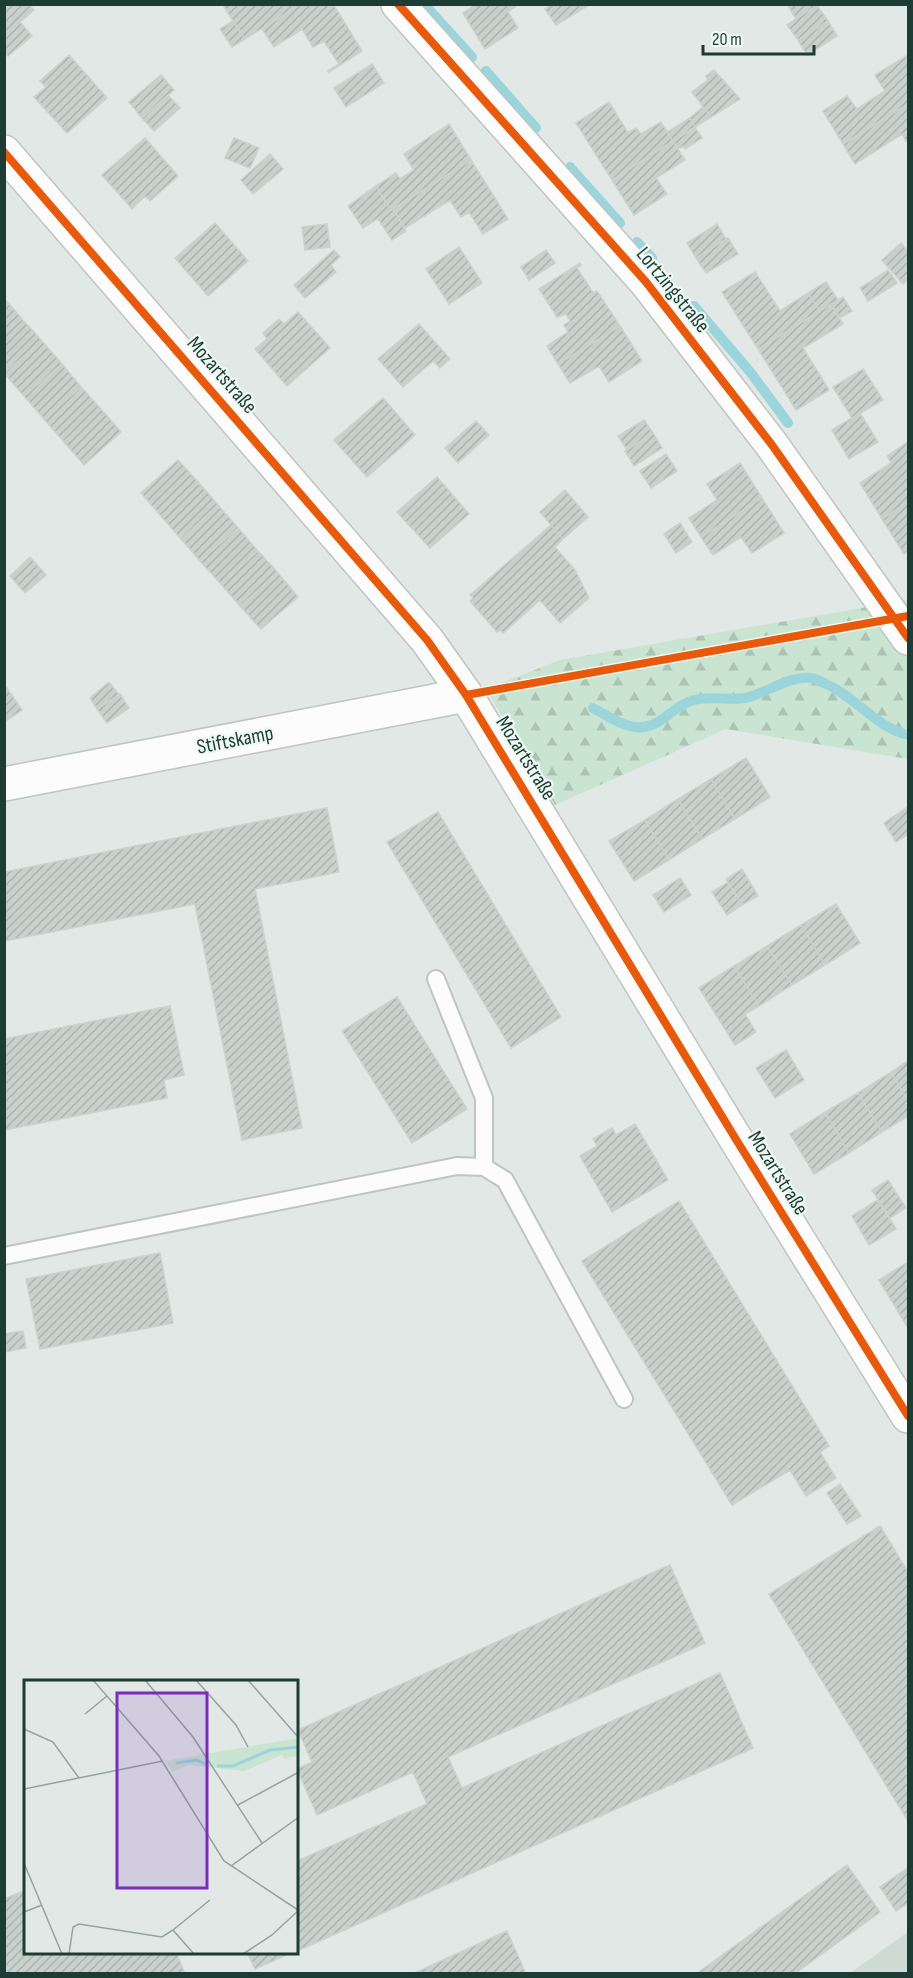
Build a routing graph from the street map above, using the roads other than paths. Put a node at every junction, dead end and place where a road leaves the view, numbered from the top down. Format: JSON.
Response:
{"nodes":[{"id":1,"x":398,"y":4,"type":"edge"},
{"id":2,"x":4,"y":152,"type":"edge"},
{"id":3,"x":902,"y":628,"type":"edge"},
{"id":4,"x":466,"y":695,"type":"junction"},
{"id":5,"x":4,"y":784,"type":"edge"},
{"id":6,"x":436,"y":979,"type":"dead end"},
{"id":7,"x":484,"y":1167,"type":"junction"},
{"id":8,"x":4,"y":1256,"type":"edge"},
{"id":9,"x":624,"y":1399,"type":"dead end"},
{"id":10,"x":909,"y":1416,"type":"edge"}],
"edges":[{"from":1,"to":3,"type":"street","name":"Lortzingstraße"},
{"from":2,"to":4,"type":"street","name":"Mozartstraße"},
{"from":4,"to":5,"type":"street","name":"Stiftskamp"},
{"from":4,"to":10,"type":"street","name":"Mozartstraße"},
{"from":6,"to":7,"type":"lane"},
{"from":7,"to":8,"type":"lane"},
{"from":7,"to":9,"type":"lane"}]}
